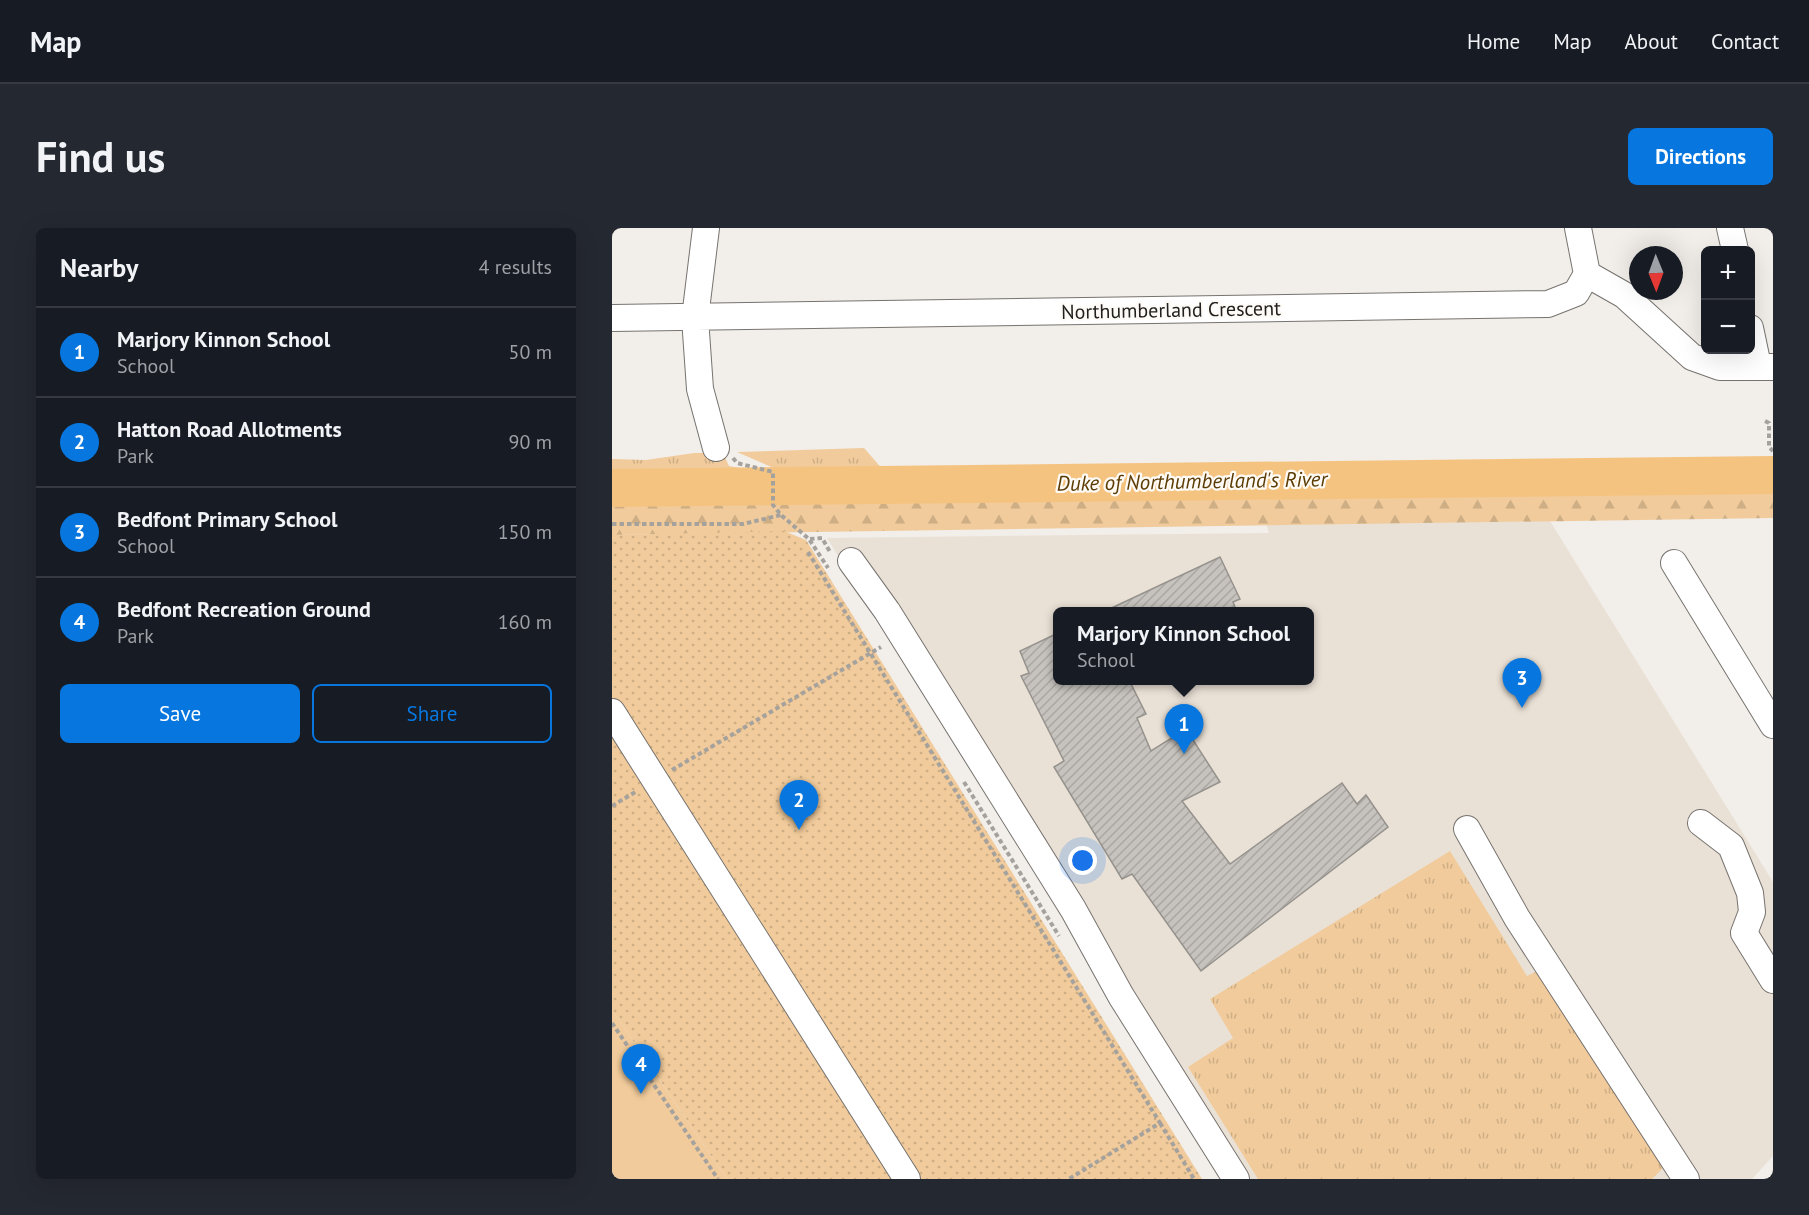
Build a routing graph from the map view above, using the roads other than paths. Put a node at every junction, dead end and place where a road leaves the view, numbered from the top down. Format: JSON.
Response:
{"nodes":[{"id":1,"x":706,"y":228,"type":"edge"},
{"id":2,"x":1578,"y":228,"type":"edge"},
{"id":3,"x":1730,"y":228,"type":"edge"},
{"id":4,"x":1734,"y":246,"type":"edge"},
{"id":5,"x":1587,"y":274,"type":"junction"},
{"id":6,"x":612,"y":318,"type":"edge"},
{"id":7,"x":695,"y":318,"type":"junction"},
{"id":8,"x":1755,"y":340,"type":"edge"},
{"id":9,"x":1766,"y":366,"type":"edge"},
{"id":10,"x":716,"y":448,"type":"road end"},
{"id":11,"x":1674,"y":562,"type":"dead end"},
{"id":12,"x":843,"y":569,"type":"road end"},
{"id":13,"x":612,"y":712,"type":"edge"},
{"id":14,"x":1773,"y":725,"type":"edge"},
{"id":15,"x":1701,"y":823,"type":"dead end"},
{"id":16,"x":1467,"y":829,"type":"dead end"},
{"id":17,"x":1773,"y":980,"type":"edge"},
{"id":18,"x":907,"y":1179,"type":"edge"},
{"id":19,"x":1236,"y":1179,"type":"edge"},
{"id":20,"x":1686,"y":1179,"type":"edge"}],
"edges":[{"from":1,"to":7,"type":"street"},
{"from":2,"to":5,"type":"street"},
{"from":3,"to":4,"type":"street"},
{"from":5,"to":7,"type":"street","name":"Northumberland Crescent"},
{"from":5,"to":9,"type":"street"},
{"from":6,"to":7,"type":"street","name":"Northumberland Crescent"},
{"from":7,"to":10,"type":"street"},
{"from":8,"to":9,"type":"street"},
{"from":11,"to":14,"type":"street"},
{"from":12,"to":19,"type":"street"},
{"from":13,"to":18,"type":"street"},
{"from":15,"to":17,"type":"street"},
{"from":16,"to":20,"type":"street"}]}
